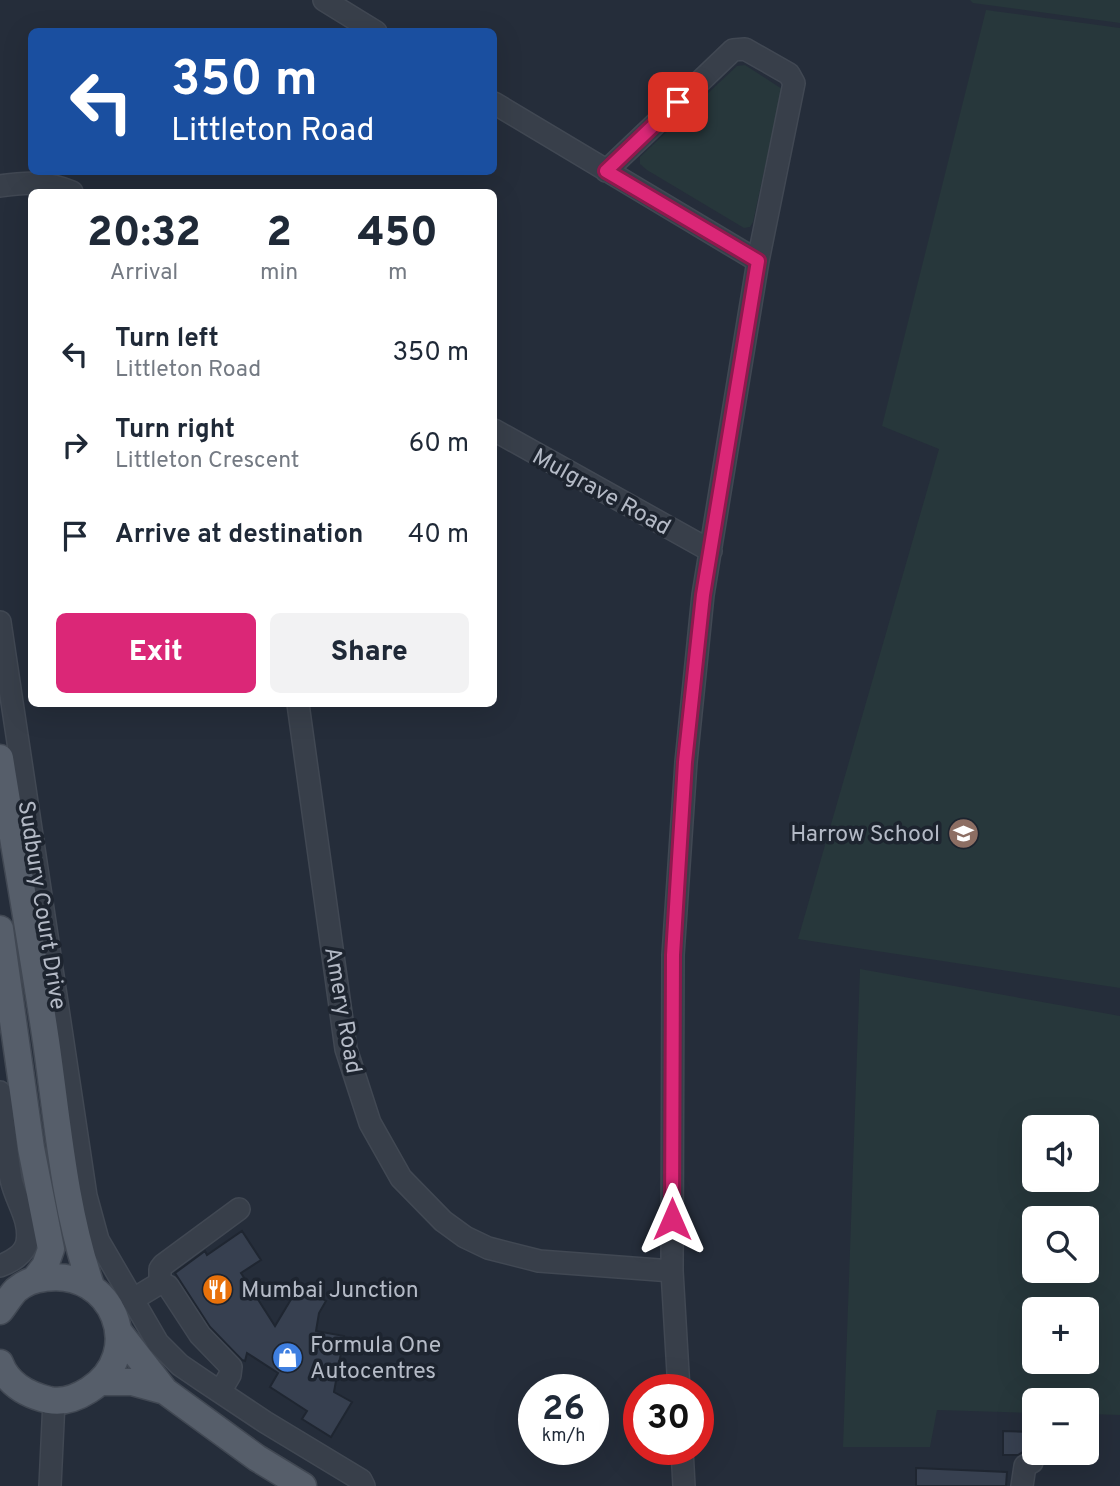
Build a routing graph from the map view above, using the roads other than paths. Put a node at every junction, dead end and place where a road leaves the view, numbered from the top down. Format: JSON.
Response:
{"nodes":[{"id":1,"x":324,"y":0,"type":"edge"},
{"id":2,"x":370,"y":28,"type":"edge"},
{"id":3,"x":497,"y":105,"type":"edge"},
{"id":4,"x":606,"y":171,"type":"junction"},
{"id":5,"x":0,"y":186,"type":"edge"},
{"id":6,"x":64,"y":189,"type":"edge"},
{"id":7,"x":758,"y":261,"type":"junction"},
{"id":8,"x":497,"y":432,"type":"edge"},
{"id":9,"x":711,"y":551,"type":"junction"},
{"id":10,"x":0,"y":622,"type":"edge"},
{"id":11,"x":298,"y":707,"type":"edge"},
{"id":12,"x":0,"y":758,"type":"edge"},
{"id":13,"x":0,"y":929,"type":"edge"},
{"id":14,"x":46,"y":1040,"type":"junction"},
{"id":15,"x":18,"y":1046,"type":"junction"},
{"id":16,"x":0,"y":1092,"type":"edge"},
{"id":17,"x":10,"y":1120,"type":"edge"},
{"id":18,"x":80,"y":1195,"type":"junction"},
{"id":19,"x":239,"y":1209,"type":"dead end"},
{"id":20,"x":0,"y":1266,"type":"edge"},
{"id":21,"x":672,"y":1271,"type":"junction"},
{"id":22,"x":160,"y":1283,"type":"junction"},
{"id":23,"x":17,"y":1285,"type":"edge"},
{"id":24,"x":91,"y":1286,"type":"junction"},
{"id":25,"x":132,"y":1300,"type":"junction"},
{"id":26,"x":0,"y":1311,"type":"edge"},
{"id":27,"x":118,"y":1332,"type":"junction"},
{"id":28,"x":0,"y":1363,"type":"edge"},
{"id":29,"x":677,"y":1374,"type":"edge"},
{"id":30,"x":202,"y":1380,"type":"junction"},
{"id":31,"x":101,"y":1382,"type":"junction"},
{"id":32,"x":220,"y":1392,"type":"junction"},
{"id":33,"x":174,"y":1399,"type":"junction"},
{"id":34,"x":54,"y":1401,"type":"junction"},
{"id":35,"x":683,"y":1465,"type":"edge"},
{"id":36,"x":1027,"y":1465,"type":"edge"},
{"id":37,"x":50,"y":1486,"type":"edge"},
{"id":38,"x":303,"y":1486,"type":"edge"},
{"id":39,"x":364,"y":1486,"type":"edge"},
{"id":40,"x":684,"y":1486,"type":"edge"},
{"id":41,"x":1022,"y":1486,"type":"edge"}],
"edges":[{"from":1,"to":2,"type":"street"},
{"from":3,"to":4,"type":"street"},
{"from":4,"to":7,"type":"street"},
{"from":4,"to":7,"type":"street"},
{"from":5,"to":6,"type":"street"},
{"from":7,"to":9,"type":"street"},
{"from":8,"to":9,"type":"street","name":"Mulgrave Road"},
{"from":9,"to":21,"type":"street"},
{"from":10,"to":18,"type":"street","name":"Sudbury Court Drive"},
{"from":11,"to":21,"type":"street","name":"Amery Road"},
{"from":12,"to":14,"type":"main road","name":"Sudbury Court Drive"},
{"from":13,"to":15,"type":"main road","name":"Sudbury Court Drive"},
{"from":14,"to":15,"type":"street"},
{"from":14,"to":18,"type":"main road","name":"Sudbury Court Drive"},
{"from":15,"to":17,"type":"main road","name":"Sudbury Court Drive"},
{"from":16,"to":17,"type":"street","name":"Sudbury Court Drive"},
{"from":17,"to":20,"type":"street"},
{"from":17,"to":23,"type":"main road","name":"Sudbury Court Drive"},
{"from":18,"to":24,"type":"main road","name":"Sudbury Court Drive"},
{"from":18,"to":25,"type":"street"},
{"from":19,"to":22,"type":"street"},
{"from":21,"to":29,"type":"street"},
{"from":22,"to":25,"type":"street"},
{"from":22,"to":32,"type":"street"},
{"from":23,"to":24,"type":"main road"},
{"from":23,"to":26,"type":"main road","name":"Sudbury Court Drive"},
{"from":24,"to":27,"type":"main road"},
{"from":25,"to":30,"type":"street"},
{"from":27,"to":31,"type":"main road"},
{"from":27,"to":33,"type":"main road"},
{"from":28,"to":34,"type":"main road"},
{"from":30,"to":32,"type":"street"},
{"from":30,"to":33,"type":"street"},
{"from":31,"to":33,"type":"main road"},
{"from":31,"to":34,"type":"main road"},
{"from":32,"to":39,"type":"street"},
{"from":33,"to":38,"type":"main road"},
{"from":34,"to":37,"type":"street"},
{"from":35,"to":40,"type":"street"},
{"from":36,"to":41,"type":"street"}]}
